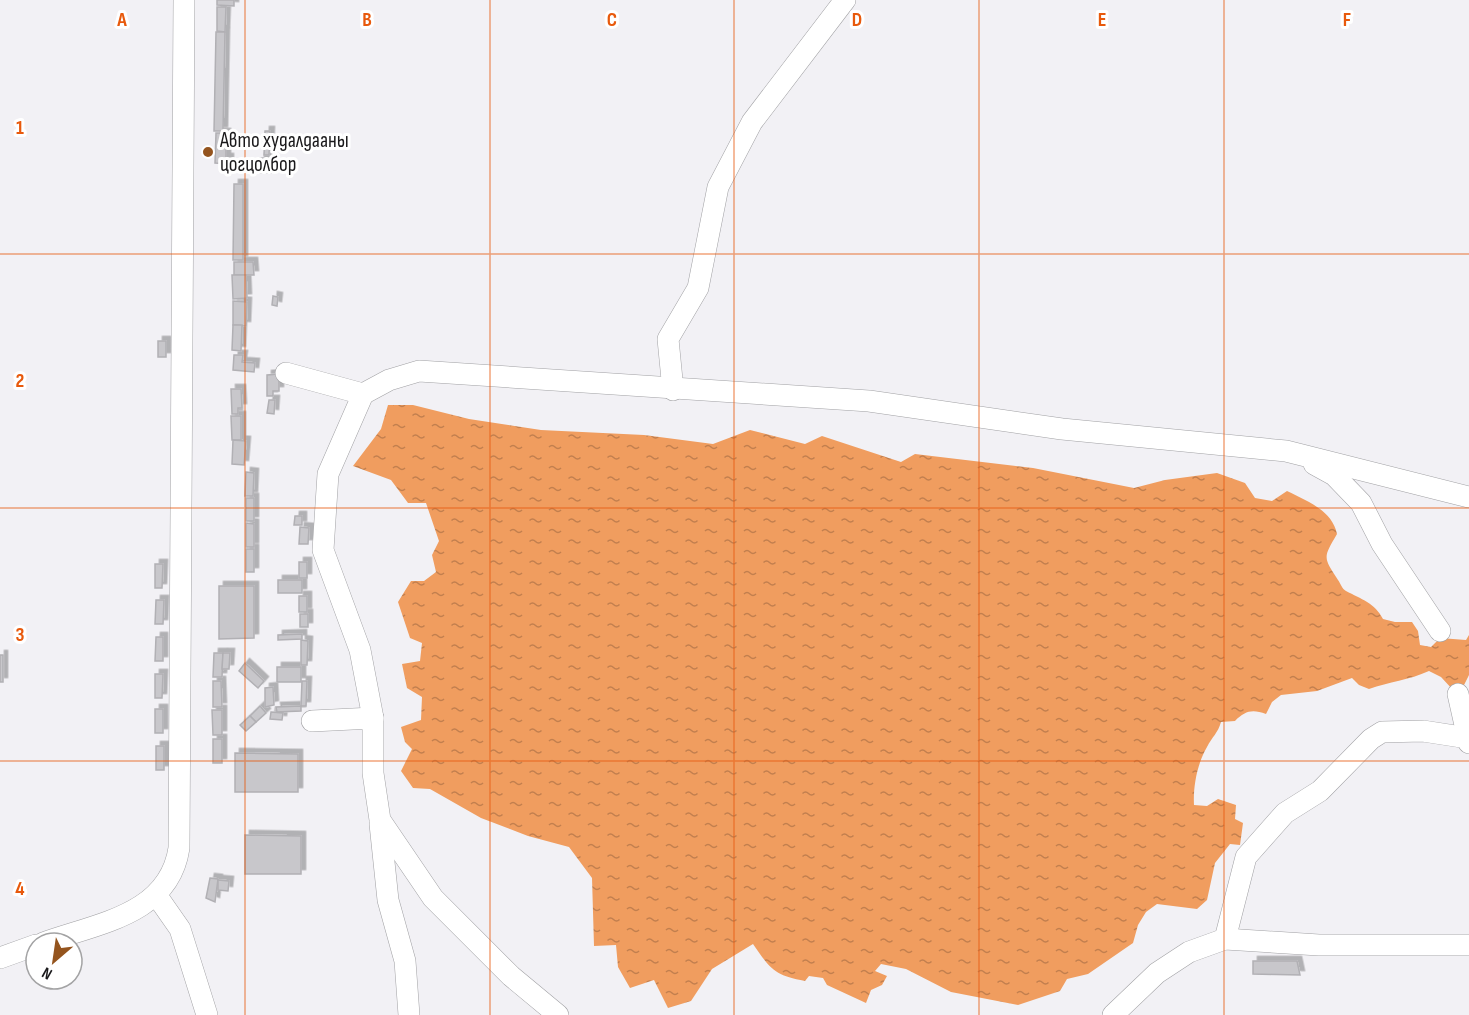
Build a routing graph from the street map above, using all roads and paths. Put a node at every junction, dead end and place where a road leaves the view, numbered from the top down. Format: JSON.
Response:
{"nodes":[{"id":1,"x":184,"y":0,"type":"edge"},
{"id":2,"x":844,"y":0,"type":"edge"},
{"id":3,"x":286,"y":373,"type":"dead end"},
{"id":4,"x":673,"y":390,"type":"junction"},
{"id":5,"x":363,"y":394,"type":"junction"},
{"id":6,"x":1298,"y":455,"type":"junction"},
{"id":7,"x":1469,"y":497,"type":"edge"},
{"id":8,"x":1440,"y":631,"type":"dead end"},
{"id":9,"x":1458,"y":694,"type":"dead end"},
{"id":10,"x":373,"y":718,"type":"junction"},
{"id":11,"x":312,"y":721,"type":"dead end"},
{"id":12,"x":1468,"y":741,"type":"edge"},
{"id":13,"x":380,"y":820,"type":"junction"},
{"id":14,"x":157,"y":896,"type":"junction"},
{"id":15,"x":77,"y":931,"type":"edge"},
{"id":16,"x":1225,"y":939,"type":"junction"},
{"id":17,"x":1469,"y":945,"type":"edge"},
{"id":18,"x":24,"y":949,"type":"edge"},
{"id":19,"x":0,"y":958,"type":"edge"},
{"id":20,"x":207,"y":1015,"type":"edge"},
{"id":21,"x":409,"y":1015,"type":"edge"},
{"id":22,"x":558,"y":1015,"type":"edge"},
{"id":23,"x":1113,"y":1015,"type":"edge"}],
"edges":[{"from":1,"to":14,"type":"street"},
{"from":2,"to":4,"type":"street"},
{"from":3,"to":5,"type":"street"},
{"from":4,"to":5,"type":"street"},
{"from":4,"to":6,"type":"street"},
{"from":5,"to":10,"type":"street"},
{"from":6,"to":7,"type":"street"},
{"from":6,"to":8,"type":"street"},
{"from":9,"to":12,"type":"street"},
{"from":10,"to":11,"type":"street"},
{"from":10,"to":13,"type":"street"},
{"from":12,"to":16,"type":"street"},
{"from":13,"to":21,"type":"street"},
{"from":13,"to":22,"type":"street"},
{"from":14,"to":15,"type":"street"},
{"from":14,"to":20,"type":"street"},
{"from":16,"to":17,"type":"street"},
{"from":16,"to":23,"type":"street"},
{"from":18,"to":19,"type":"street"}]}
